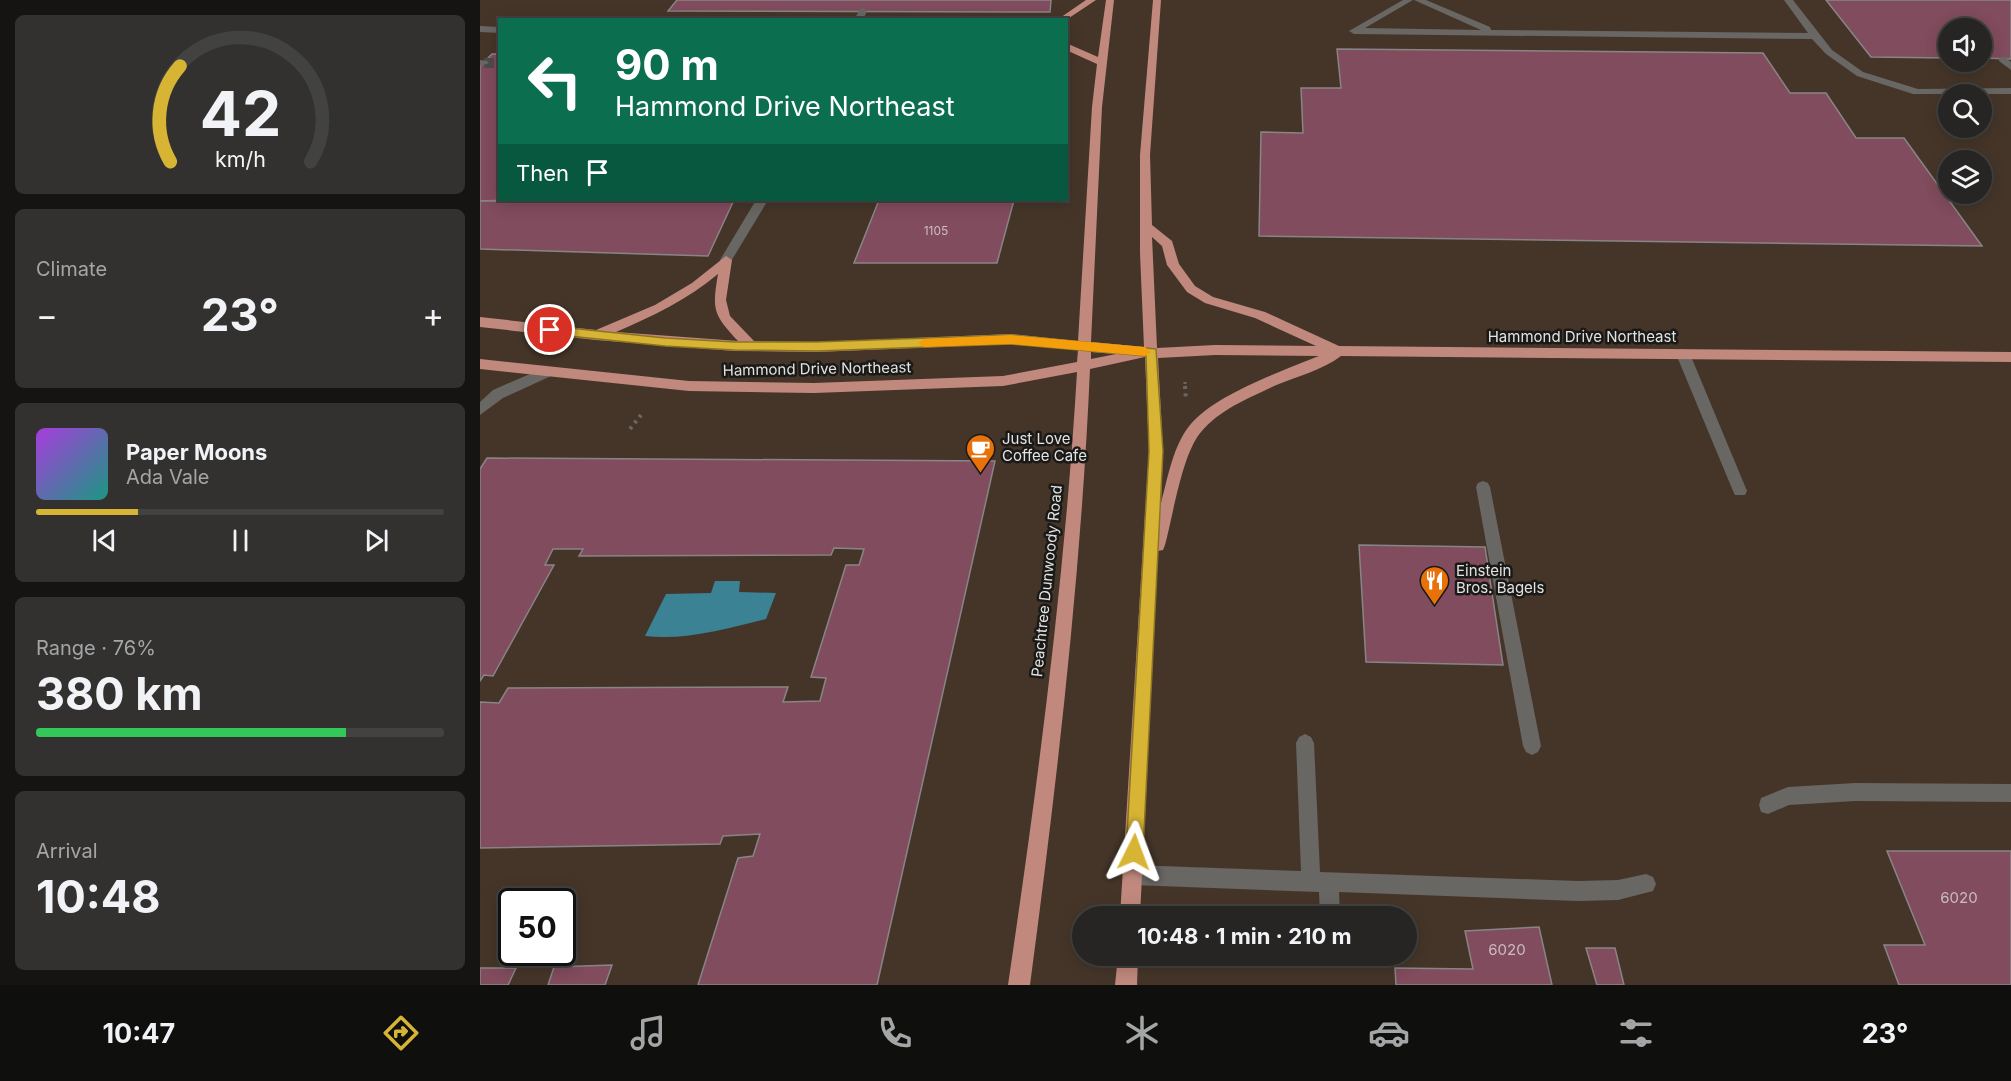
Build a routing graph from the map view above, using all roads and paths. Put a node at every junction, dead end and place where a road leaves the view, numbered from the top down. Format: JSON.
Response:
{"nodes":[{"id":1,"x":1092,"y":0,"type":"edge"},
{"id":2,"x":1110,"y":0,"type":"edge"},
{"id":3,"x":1157,"y":0,"type":"edge"},
{"id":4,"x":1409,"y":0,"type":"edge"},
{"id":5,"x":1418,"y":0,"type":"edge"},
{"id":6,"x":1788,"y":0,"type":"edge"},
{"id":7,"x":1064,"y":18,"type":"edge"},
{"id":8,"x":480,"y":30,"type":"edge"},
{"id":9,"x":498,"y":30,"type":"edge"},
{"id":10,"x":1496,"y":33,"type":"junction"},
{"id":11,"x":1815,"y":36,"type":"junction"},
{"id":12,"x":1068,"y":47,"type":"edge"},
{"id":13,"x":2002,"y":59,"type":"dead end"},
{"id":14,"x":1102,"y":62,"type":"junction"},
{"id":15,"x":2011,"y":67,"type":"edge"},
{"id":16,"x":2011,"y":91,"type":"edge"},
{"id":17,"x":761,"y":201,"type":"edge"},
{"id":18,"x":1146,"y":227,"type":"junction"},
{"id":19,"x":726,"y":260,"type":"junction"},
{"id":20,"x":480,"y":322,"type":"edge"},
{"id":21,"x":596,"y":335,"type":"junction"},
{"id":22,"x":1085,"y":345,"type":"junction"},
{"id":23,"x":750,"y":346,"type":"junction"},
{"id":24,"x":1152,"y":352,"type":"junction"},
{"id":25,"x":1339,"y":352,"type":"junction"},
{"id":26,"x":1683,"y":354,"type":"junction"},
{"id":27,"x":2011,"y":357,"type":"edge"},
{"id":28,"x":480,"y":364,"type":"edge"},
{"id":29,"x":1084,"y":366,"type":"junction"},
{"id":30,"x":546,"y":372,"type":"junction"},
{"id":31,"x":1185,"y":382,"type":"dead end"},
{"id":32,"x":1187,"y":409,"type":"dead end"},
{"id":33,"x":480,"y":410,"type":"edge"},
{"id":34,"x":641,"y":415,"type":"dead end"},
{"id":35,"x":630,"y":429,"type":"dead end"},
{"id":36,"x":1483,"y":487,"type":"dead end"},
{"id":37,"x":1740,"y":491,"type":"dead end"},
{"id":38,"x":1150,"y":571,"type":"junction"},
{"id":39,"x":1305,"y":743,"type":"dead end"},
{"id":40,"x":1532,"y":746,"type":"dead end"},
{"id":41,"x":2011,"y":794,"type":"edge"},
{"id":42,"x":1768,"y":806,"type":"dead end"},
{"id":43,"x":1133,"y":875,"type":"junction"},
{"id":44,"x":1320,"y":882,"type":"junction"},
{"id":45,"x":1646,"y":884,"type":"dead end"},
{"id":46,"x":1131,"y":906,"type":"edge"},
{"id":47,"x":1327,"y":906,"type":"edge"},
{"id":48,"x":1127,"y":966,"type":"edge"},
{"id":49,"x":1019,"y":985,"type":"edge"},
{"id":50,"x":1126,"y":985,"type":"edge"}],
"edges":[{"from":1,"to":7,"type":"main road"},
{"from":2,"to":14,"type":"main road","name":"Peachtree Dunwoody Road"},
{"from":3,"to":18,"type":"main road"},
{"from":4,"to":10,"type":"street"},
{"from":5,"to":10,"type":"street"},
{"from":6,"to":11,"type":"street"},
{"from":8,"to":9,"type":"street"},
{"from":10,"to":11,"type":"street"},
{"from":11,"to":16,"type":"street"},
{"from":12,"to":14,"type":"main road"},
{"from":13,"to":15,"type":"street"},
{"from":14,"to":22,"type":"main road","name":"Peachtree Dunwoody Road"},
{"from":17,"to":19,"type":"street"},
{"from":18,"to":24,"type":"main road"},
{"from":18,"to":25,"type":"main road"},
{"from":19,"to":21,"type":"main road"},
{"from":19,"to":23,"type":"main road"},
{"from":20,"to":21,"type":"main road","name":"Hammond Drive Northeast"},
{"from":21,"to":23,"type":"main road","name":"Hammond Drive Northeast"},
{"from":22,"to":23,"type":"main road","name":"Hammond Drive Northeast"},
{"from":22,"to":24,"type":"main road","name":"Hammond Drive Northeast"},
{"from":22,"to":29,"type":"main road","name":"Peachtree Dunwoody Road"},
{"from":24,"to":25,"type":"main road","name":"Hammond Drive Northeast"},
{"from":24,"to":29,"type":"main road","name":"Hammond Drive Northeast"},
{"from":24,"to":38,"type":"main road"},
{"from":25,"to":26,"type":"main road","name":"Hammond Drive Northeast"},
{"from":25,"to":38,"type":"main road"},
{"from":26,"to":27,"type":"main road","name":"Hammond Drive Northeast"},
{"from":26,"to":37,"type":"street"},
{"from":28,"to":30,"type":"main road","name":"Hammond Drive Northeast"},
{"from":29,"to":30,"type":"main road","name":"Hammond Drive Northeast"},
{"from":29,"to":49,"type":"main road","name":"Peachtree Dunwoody Road"},
{"from":30,"to":33,"type":"street"},
{"from":31,"to":32,"type":"path"},
{"from":34,"to":35,"type":"path"},
{"from":36,"to":40,"type":"street"},
{"from":38,"to":43,"type":"main road"},
{"from":39,"to":44,"type":"street"},
{"from":41,"to":42,"type":"street"},
{"from":43,"to":44,"type":"street"},
{"from":43,"to":46,"type":"main road"},
{"from":44,"to":45,"type":"street"},
{"from":44,"to":47,"type":"street"},
{"from":48,"to":50,"type":"main road"}]}
